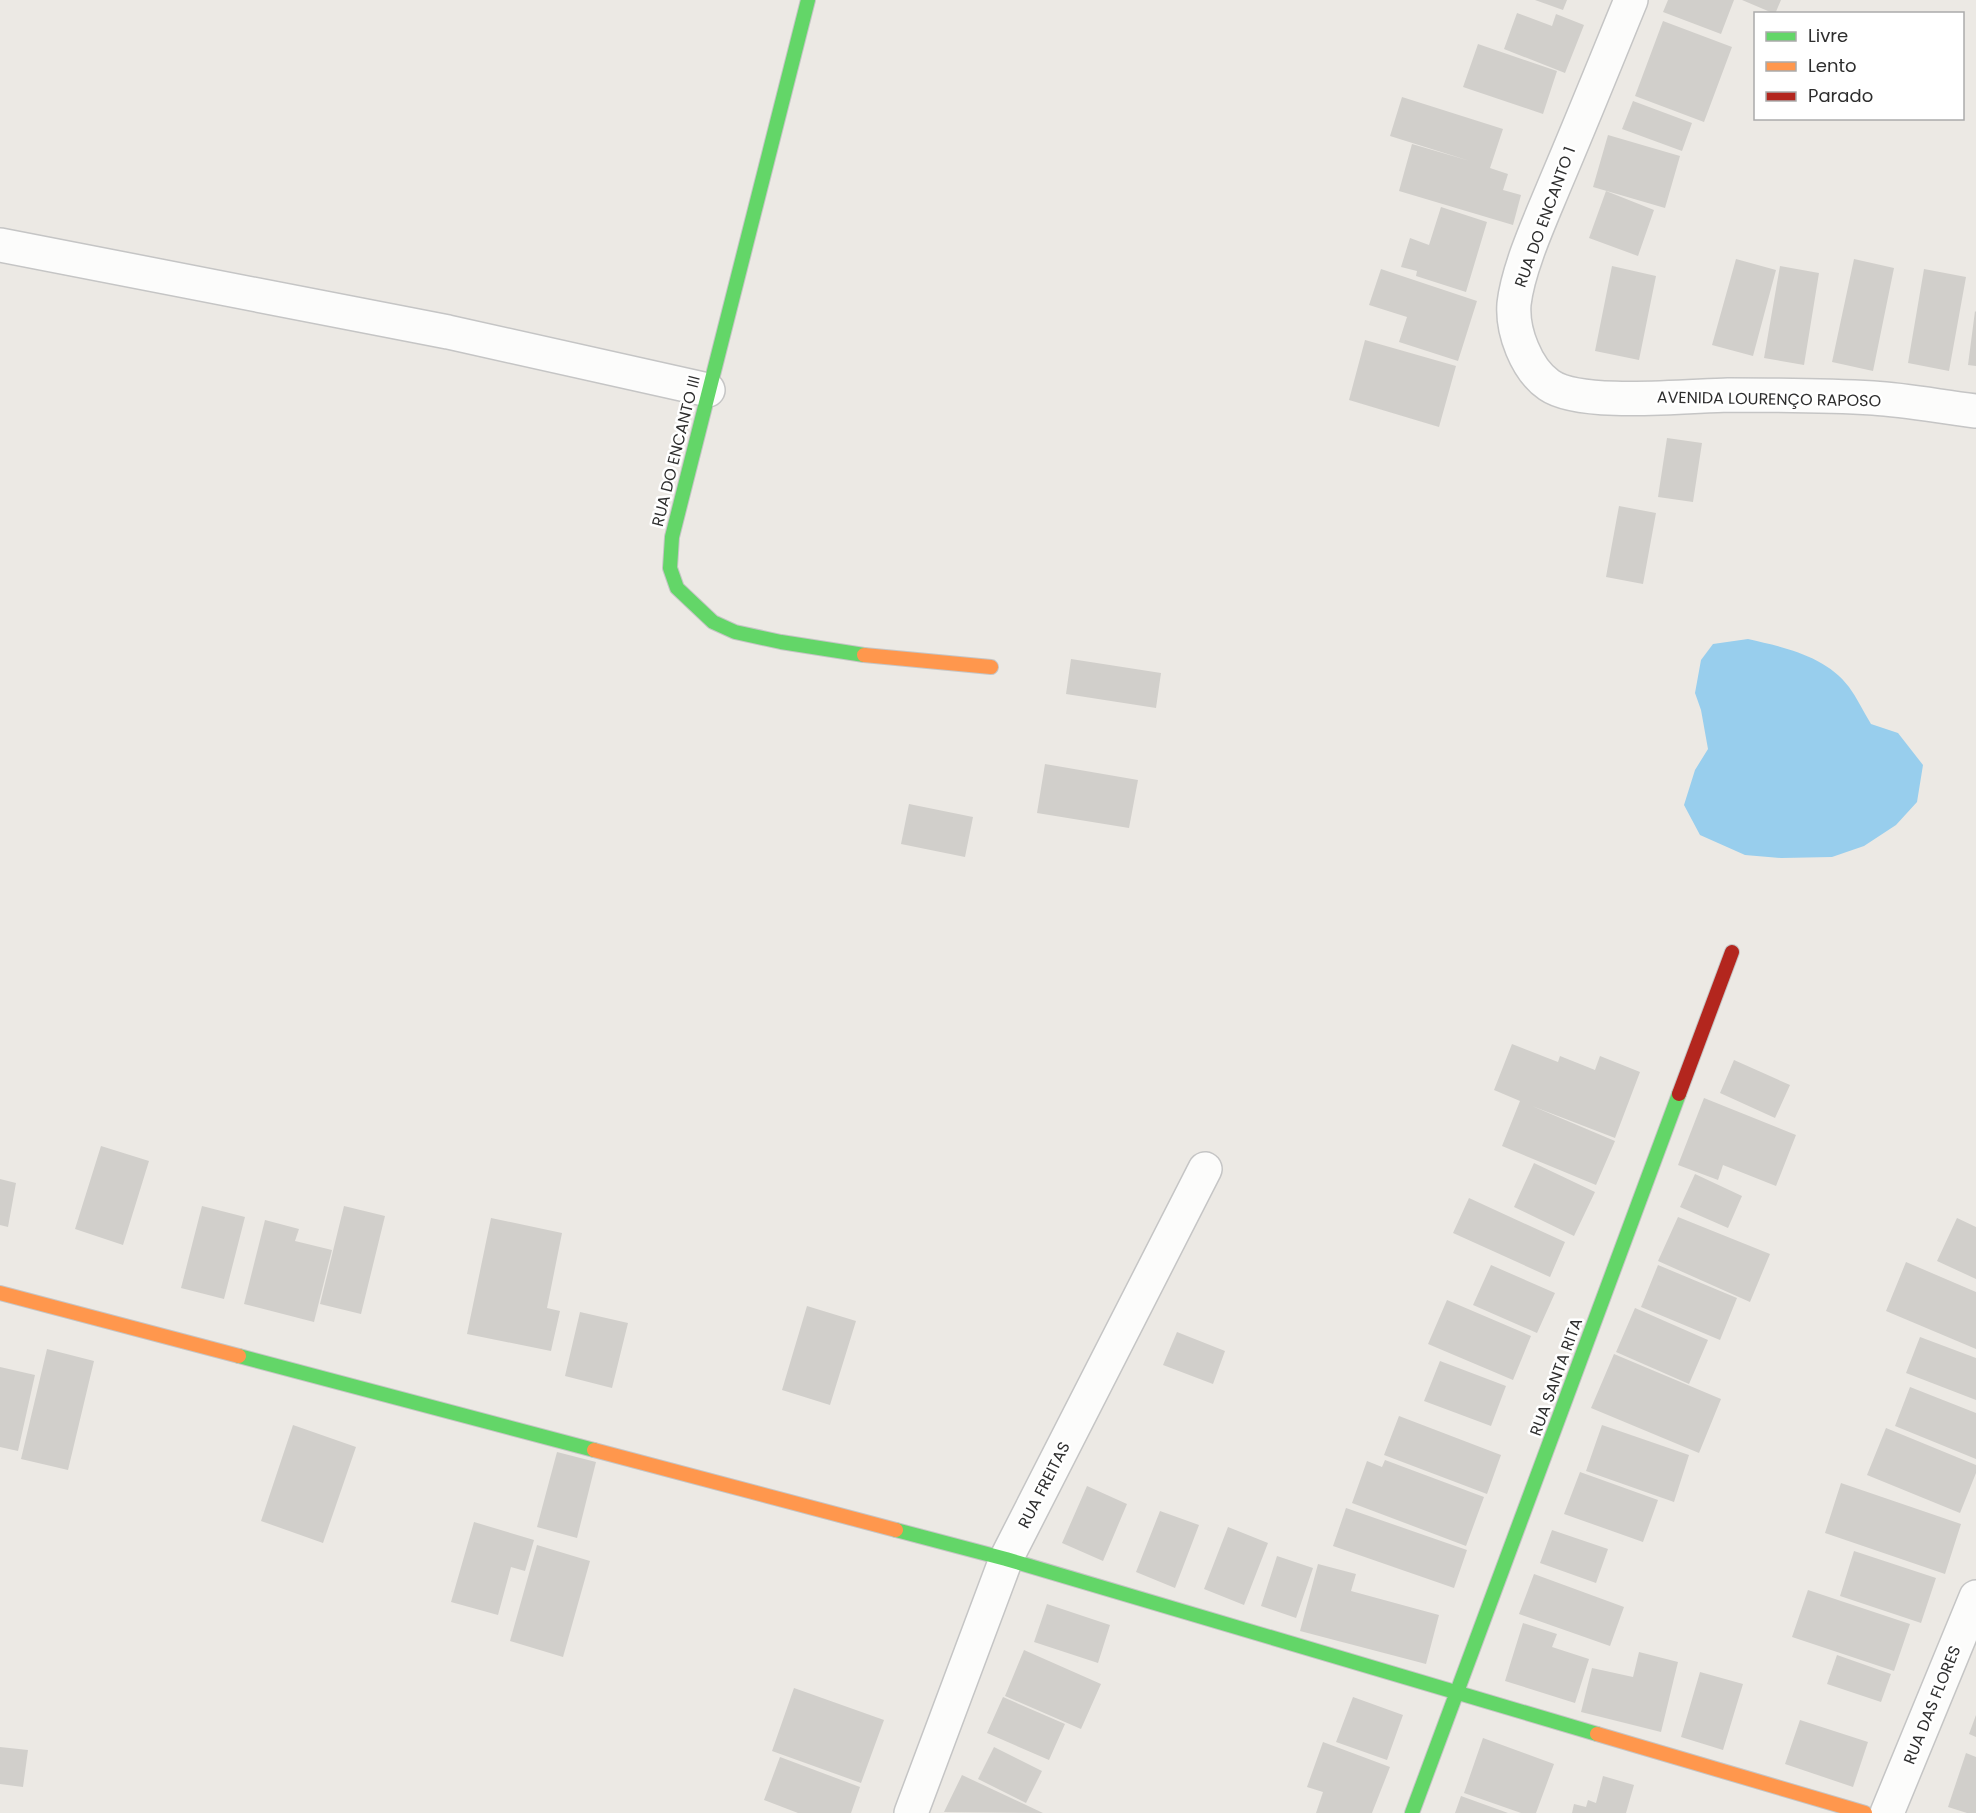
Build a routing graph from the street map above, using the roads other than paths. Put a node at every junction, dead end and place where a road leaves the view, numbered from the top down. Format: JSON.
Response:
{"nodes":[{"id":1,"x":808,"y":0,"type":"edge"},
{"id":2,"x":1631,"y":0,"type":"edge"},
{"id":3,"x":0,"y":245,"type":"edge"},
{"id":4,"x":708,"y":390,"type":"junction"},
{"id":5,"x":1598,"y":398,"type":"joint"},
{"id":6,"x":1976,"y":411,"type":"edge"},
{"id":7,"x":991,"y":667,"type":"dead end"},
{"id":8,"x":1732,"y":952,"type":"dead end"},
{"id":9,"x":1205,"y":1169,"type":"dead end"},
{"id":10,"x":0,"y":1293,"type":"edge"},
{"id":11,"x":1006,"y":1559,"type":"junction"},
{"id":12,"x":1976,"y":1598,"type":"edge"},
{"id":13,"x":1457,"y":1692,"type":"junction"},
{"id":14,"x":911,"y":1813,"type":"edge"},
{"id":15,"x":1412,"y":1813,"type":"edge"},
{"id":16,"x":1865,"y":1813,"type":"edge"},
{"id":17,"x":1887,"y":1813,"type":"edge"}],
"edges":[{"from":1,"to":4,"type":"street","name":"RUA DO ENCANTO III"},
{"from":2,"to":5,"type":"street","name":"RUA DO ENCANTO 1"},
{"from":3,"to":4,"type":"street"},
{"from":4,"to":7,"type":"street","name":"RUA DO ENCANTO III"},
{"from":5,"to":6,"type":"street","name":"AVENIDA LOURENÇO RAPOSO"},
{"from":8,"to":13,"type":"street","name":"RUA SANTA RITA"},
{"from":9,"to":11,"type":"street","name":"RUA FREITAS"},
{"from":10,"to":11,"type":"street"},
{"from":11,"to":13,"type":"street"},
{"from":11,"to":14,"type":"street","name":"RUA FREITAS"},
{"from":12,"to":17,"type":"street","name":"RUA DAS FLORES"},
{"from":13,"to":15,"type":"street","name":"RUA SANTA RITA"},
{"from":13,"to":16,"type":"street"}]}
